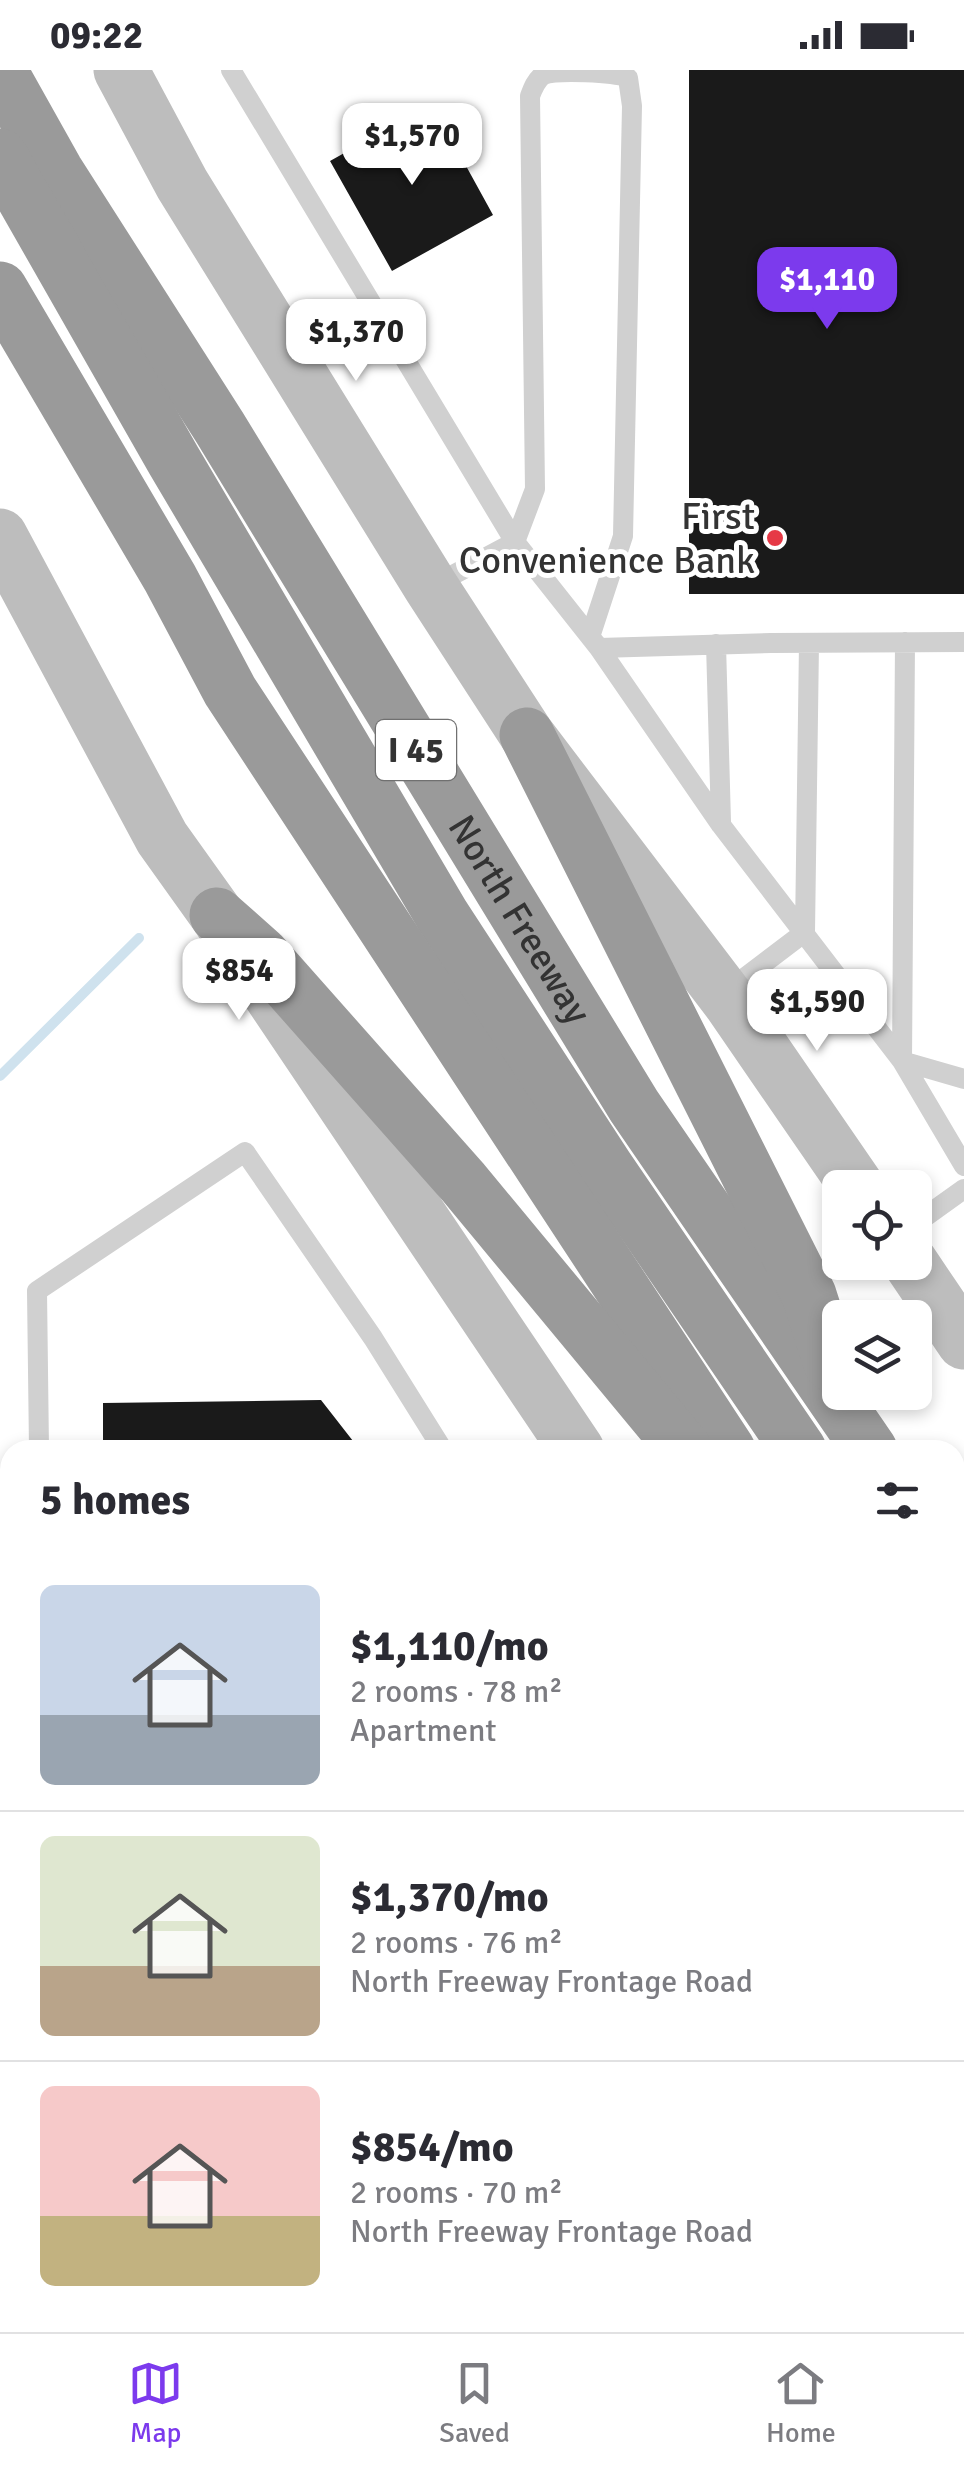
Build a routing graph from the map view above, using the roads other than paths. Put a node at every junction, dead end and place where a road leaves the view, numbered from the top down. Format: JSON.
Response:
{"nodes":[{"id":1,"x":121,"y":70,"type":"edge"},
{"id":2,"x":231,"y":70,"type":"edge"},
{"id":3,"x":0,"y":71,"type":"edge"},
{"id":4,"x":0,"y":156,"type":"edge"},
{"id":5,"x":0,"y":289,"type":"edge"},
{"id":6,"x":0,"y":536,"type":"edge"},
{"id":7,"x":515,"y":542,"type":"junction"},
{"id":8,"x":431,"y":587,"type":"junction"},
{"id":9,"x":905,"y":642,"type":"junction"},
{"id":10,"x":964,"y":642,"type":"edge"},
{"id":11,"x":595,"y":643,"type":"junction"},
{"id":12,"x":809,"y":643,"type":"junction"},
{"id":13,"x":716,"y":644,"type":"junction"},
{"id":14,"x":527,"y":736,"type":"junction"},
{"id":15,"x":722,"y":825,"type":"junction"},
{"id":16,"x":217,"y":914,"type":"junction"},
{"id":17,"x":805,"y":932,"type":"junction"},
{"id":18,"x":724,"y":994,"type":"junction"},
{"id":19,"x":902,"y":1062,"type":"junction"},
{"id":20,"x":964,"y":1079,"type":"edge"},
{"id":21,"x":964,"y":1166,"type":"edge"},
{"id":22,"x":846,"y":1170,"type":"edge"},
{"id":23,"x":964,"y":1190,"type":"edge"},
{"id":24,"x":932,"y":1212,"type":"edge"},
{"id":25,"x":922,"y":1280,"type":"edge"},
{"id":26,"x":964,"y":1342,"type":"edge"},
{"id":27,"x":859,"y":1435,"type":"edge"},
{"id":28,"x":40,"y":1440,"type":"edge"},
{"id":29,"x":437,"y":1440,"type":"edge"},
{"id":30,"x":570,"y":1440,"type":"edge"},
{"id":31,"x":677,"y":1440,"type":"edge"},
{"id":32,"x":721,"y":1440,"type":"edge"},
{"id":33,"x":792,"y":1440,"type":"edge"}],
"edges":[{"from":1,"to":8,"type":"main road"},
{"from":2,"to":7,"type":"lane"},
{"from":3,"to":27,"type":"highway","name":"North Freeway","number":"I 45"},
{"from":4,"to":33,"type":"highway","name":"North Freeway"},
{"from":5,"to":32,"type":"highway"},
{"from":6,"to":16,"type":"main road"},
{"from":7,"to":8,"type":"lane"},
{"from":7,"to":11,"type":"lane"},
{"from":7,"to":11,"type":"lane"},
{"from":8,"to":14,"type":"main road"},
{"from":9,"to":10,"type":"lane"},
{"from":9,"to":12,"type":"lane"},
{"from":9,"to":19,"type":"lane"},
{"from":11,"to":13,"type":"lane"},
{"from":11,"to":15,"type":"lane"},
{"from":12,"to":13,"type":"lane"},
{"from":12,"to":17,"type":"lane"},
{"from":13,"to":15,"type":"lane"},
{"from":14,"to":18,"type":"main road"},
{"from":14,"to":27,"type":"highway"},
{"from":15,"to":17,"type":"lane"},
{"from":16,"to":30,"type":"main road"},
{"from":16,"to":31,"type":"highway"},
{"from":17,"to":18,"type":"lane"},
{"from":17,"to":19,"type":"lane"},
{"from":18,"to":22,"type":"main road"},
{"from":19,"to":20,"type":"lane"},
{"from":19,"to":21,"type":"lane"},
{"from":23,"to":24,"type":"lane"},
{"from":25,"to":26,"type":"main road"},
{"from":28,"to":29,"type":"lane"}]}
